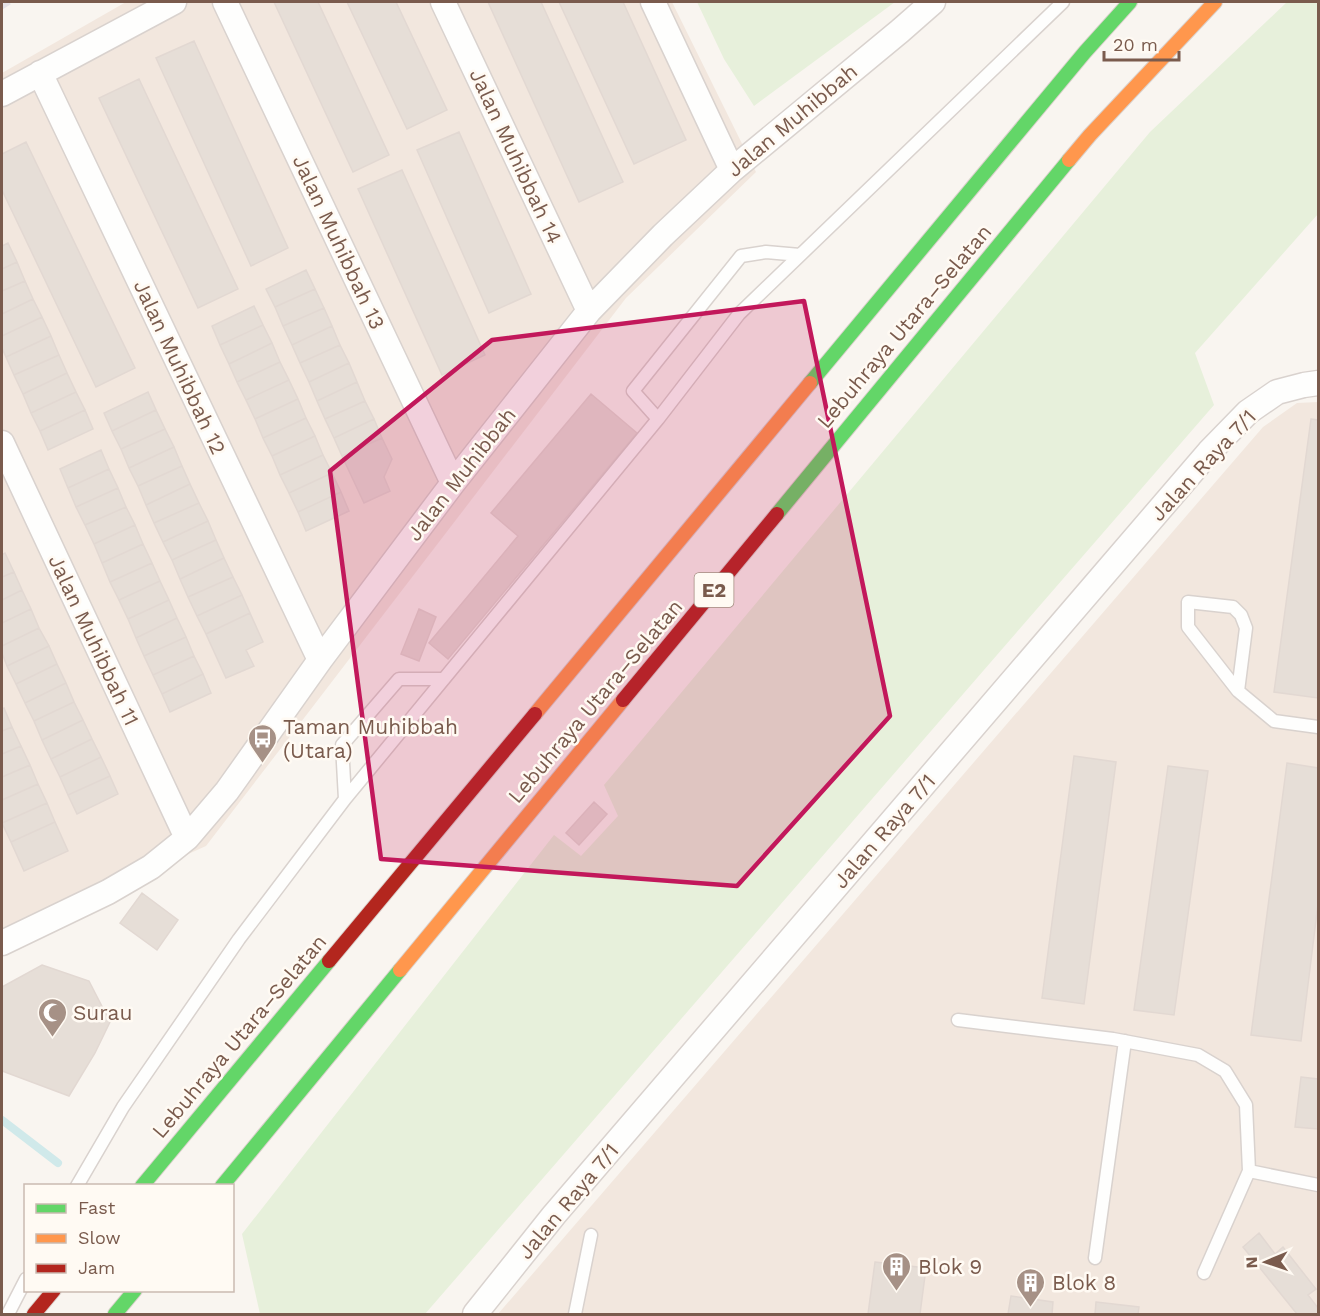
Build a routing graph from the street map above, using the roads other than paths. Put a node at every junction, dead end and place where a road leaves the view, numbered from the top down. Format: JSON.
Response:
{"nodes":[{"id":1,"x":174,"y":2,"type":"edge"},
{"id":2,"x":225,"y":2,"type":"edge"},
{"id":3,"x":443,"y":2,"type":"edge"},
{"id":4,"x":653,"y":2,"type":"edge"},
{"id":5,"x":933,"y":2,"type":"edge"},
{"id":6,"x":1063,"y":2,"type":"edge"},
{"id":7,"x":1130,"y":2,"type":"edge"},
{"id":8,"x":1215,"y":2,"type":"edge"},
{"id":9,"x":40,"y":73,"type":"junction"},
{"id":10,"x":2,"y":94,"type":"edge"},
{"id":11,"x":732,"y":170,"type":"junction"},
{"id":12,"x":800,"y":255,"type":"junction"},
{"id":13,"x":589,"y":311,"type":"junction"},
{"id":14,"x":1318,"y":383,"type":"edge"},
{"id":15,"x":658,"y":419,"type":"junction"},
{"id":16,"x":2,"y":443,"type":"edge"},
{"id":17,"x":453,"y":483,"type":"junction"},
{"id":18,"x":320,"y":660,"type":"junction"},
{"id":19,"x":444,"y":679,"type":"junction"},
{"id":20,"x":1238,"y":691,"type":"junction"},
{"id":21,"x":1318,"y":727,"type":"edge"},
{"id":22,"x":345,"y":799,"type":"junction"},
{"id":23,"x":187,"y":838,"type":"junction"},
{"id":24,"x":4,"y":933,"type":"edge"},
{"id":25,"x":958,"y":1020,"type":"dead end"},
{"id":26,"x":1125,"y":1041,"type":"junction"},
{"id":27,"x":1249,"y":1171,"type":"junction"},
{"id":28,"x":78,"y":1184,"type":"edge"},
{"id":29,"x":143,"y":1184,"type":"edge"},
{"id":30,"x":223,"y":1184,"type":"edge"},
{"id":31,"x":1318,"y":1185,"type":"edge"},
{"id":32,"x":591,"y":1235,"type":"dead end"},
{"id":33,"x":1095,"y":1258,"type":"dead end"},
{"id":34,"x":1204,"y":1273,"type":"dead end"},
{"id":35,"x":24,"y":1283,"type":"edge"},
{"id":36,"x":52,"y":1292,"type":"edge"},
{"id":37,"x":133,"y":1292,"type":"edge"},
{"id":38,"x":8,"y":1314,"type":"edge"},
{"id":39,"x":34,"y":1314,"type":"edge"},
{"id":40,"x":115,"y":1314,"type":"edge"},
{"id":41,"x":475,"y":1314,"type":"edge"},
{"id":42,"x":575,"y":1314,"type":"edge"}],
"edges":[{"from":1,"to":9,"type":"street"},
{"from":2,"to":17,"type":"street","name":"Jalan Muhibbah 13"},
{"from":3,"to":13,"type":"street","name":"Jalan Muhibbah 14"},
{"from":4,"to":11,"type":"street"},
{"from":5,"to":11,"type":"street","name":"Jalan Muhibbah"},
{"from":6,"to":12,"type":"lane"},
{"from":7,"to":29,"type":"highway","name":"Lebuhraya Utara–Selatan"},
{"from":8,"to":30,"type":"highway","name":"Lebuhraya Utara–Selatan","number":"E2"},
{"from":9,"to":10,"type":"street"},
{"from":9,"to":18,"type":"street","name":"Jalan Muhibbah 12"},
{"from":11,"to":13,"type":"street","name":"Jalan Muhibbah"},
{"from":12,"to":15,"type":"lane"},
{"from":12,"to":15,"type":"lane"},
{"from":13,"to":17,"type":"street","name":"Jalan Muhibbah"},
{"from":14,"to":41,"type":"street","name":"Jalan Raya 7/1"},
{"from":15,"to":19,"type":"lane"},
{"from":16,"to":23,"type":"street","name":"Jalan Muhibbah 11"},
{"from":17,"to":18,"type":"street","name":"Jalan Muhibbah"},
{"from":18,"to":23,"type":"street","name":"Jalan Muhibbah"},
{"from":19,"to":22,"type":"lane"},
{"from":19,"to":22,"type":"lane"},
{"from":20,"to":20,"type":"lane"},
{"from":20,"to":21,"type":"lane"},
{"from":22,"to":28,"type":"lane"},
{"from":23,"to":24,"type":"street","name":"Jalan Muhibbah"},
{"from":25,"to":26,"type":"lane"},
{"from":26,"to":27,"type":"lane"},
{"from":26,"to":33,"type":"lane"},
{"from":27,"to":31,"type":"lane"},
{"from":27,"to":34,"type":"lane"},
{"from":32,"to":42,"type":"lane"},
{"from":35,"to":38,"type":"lane"},
{"from":36,"to":39,"type":"highway"},
{"from":37,"to":40,"type":"highway"}]}
